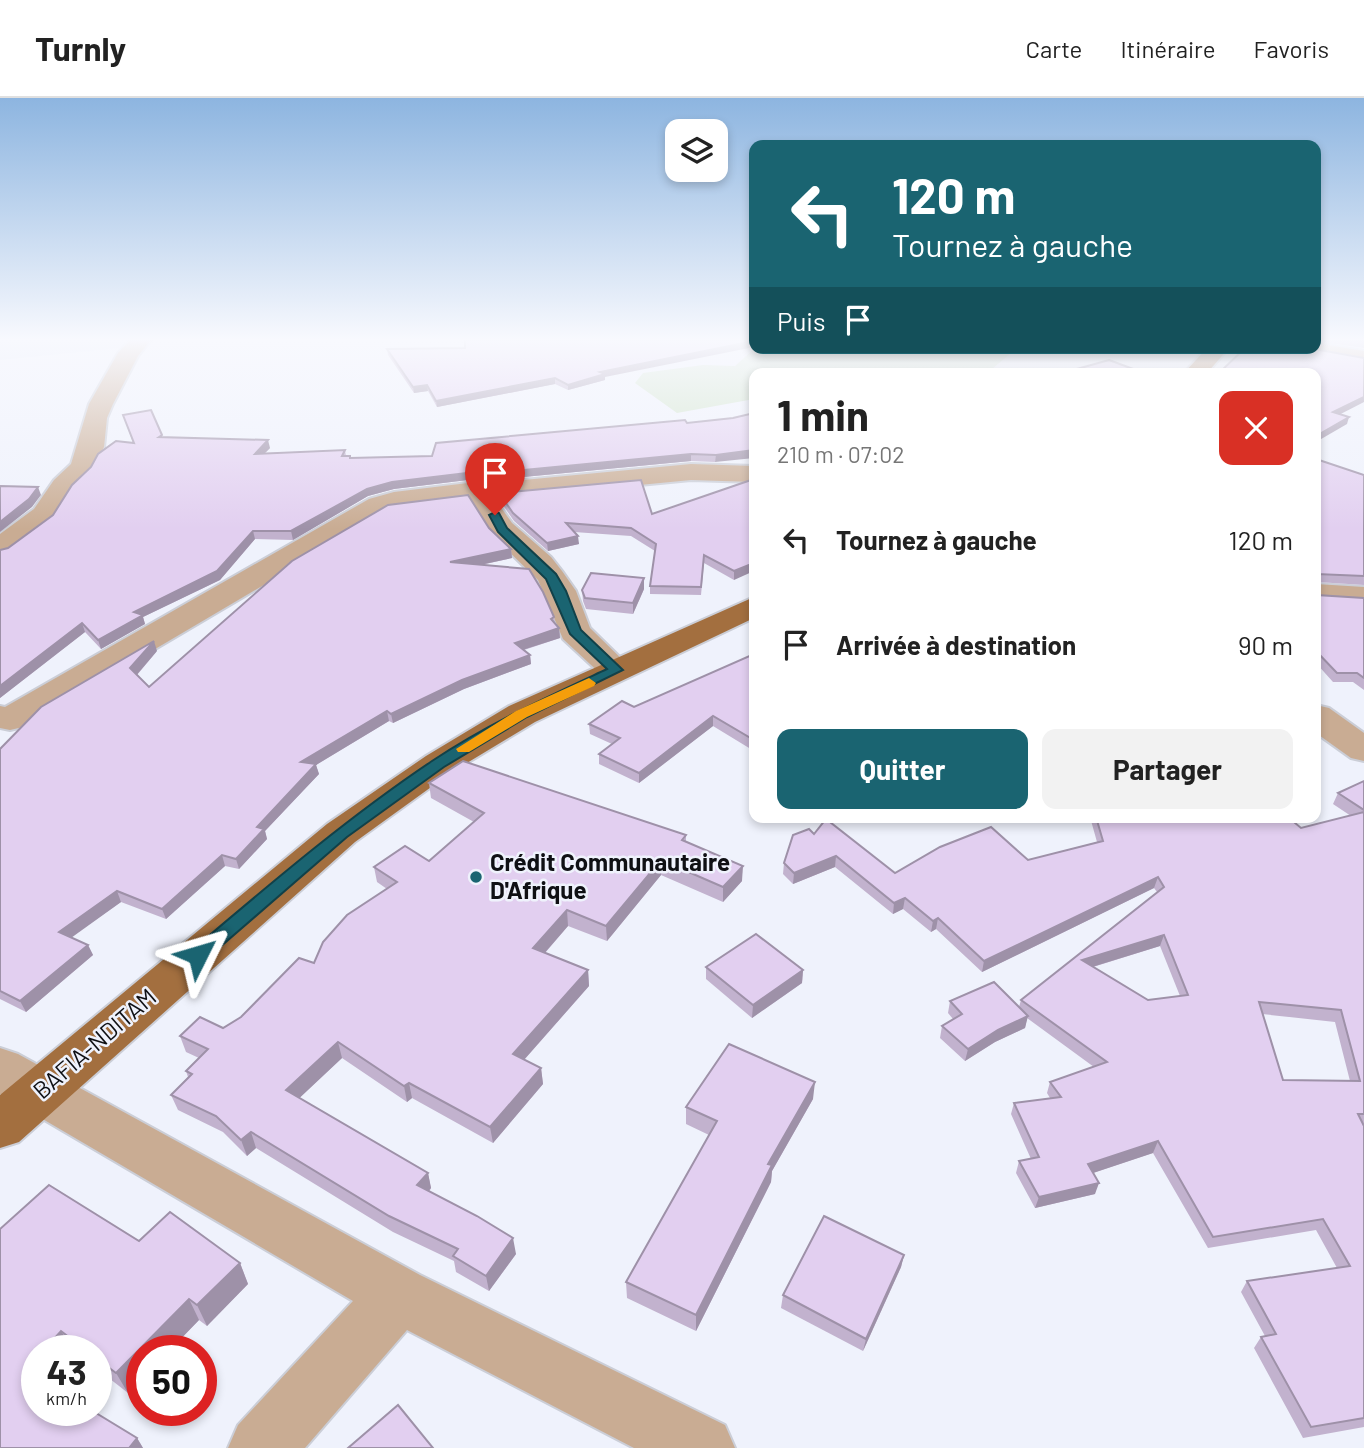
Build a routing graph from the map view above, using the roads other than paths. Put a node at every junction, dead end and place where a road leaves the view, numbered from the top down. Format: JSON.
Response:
{"nodes":[{"id":1,"x":102,"y":403,"type":"edge"},
{"id":2,"x":749,"y":474,"type":"edge"},
{"id":3,"x":476,"y":490,"type":"junction"},
{"id":4,"x":0,"y":548,"type":"edge"},
{"id":5,"x":1321,"y":593,"type":"edge"},
{"id":6,"x":1364,"y":596,"type":"edge"},
{"id":7,"x":749,"y":608,"type":"edge"},
{"id":8,"x":616,"y":670,"type":"junction"},
{"id":9,"x":1321,"y":720,"type":"edge"},
{"id":10,"x":3,"y":721,"type":"edge"},
{"id":11,"x":1364,"y":750,"type":"edge"},
{"id":12,"x":13,"y":1095,"type":"edge"},
{"id":13,"x":399,"y":1295,"type":"junction"},
{"id":14,"x":261,"y":1448,"type":"edge"},
{"id":15,"x":702,"y":1448,"type":"edge"}],
"edges":[{"from":1,"to":4,"type":"street"},
{"from":2,"to":3,"type":"street"},
{"from":3,"to":8,"type":"street"},
{"from":3,"to":10,"type":"street"},
{"from":5,"to":6,"type":"street"},
{"from":7,"to":8,"type":"main road","name":"BAFIA-NDITAM"},
{"from":8,"to":12,"type":"main road","name":"BAFIA-NDITAM"},
{"from":9,"to":11,"type":"street"},
{"from":12,"to":13,"type":"street"},
{"from":13,"to":14,"type":"street"},
{"from":13,"to":15,"type":"street"}]}
